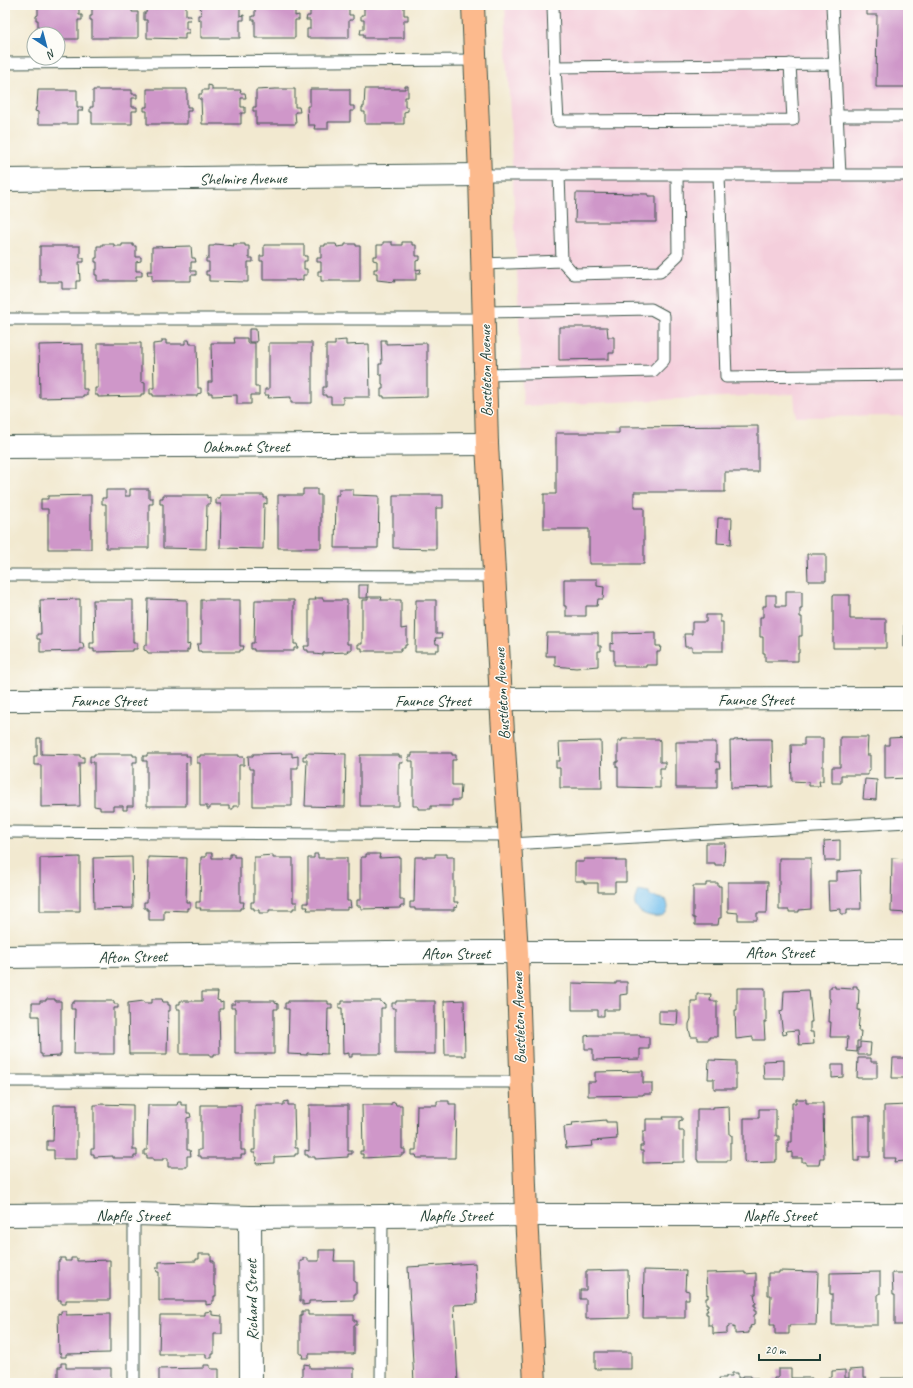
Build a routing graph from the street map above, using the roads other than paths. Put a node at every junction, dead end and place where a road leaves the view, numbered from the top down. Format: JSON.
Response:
{"nodes":[{"id":1,"x":473,"y":5,"type":"edge"},
{"id":2,"x":553,"y":5,"type":"edge"},
{"id":3,"x":832,"y":5,"type":"edge"},
{"id":4,"x":475,"y":60,"type":"junction"},
{"id":5,"x":5,"y":63,"type":"edge"},
{"id":6,"x":790,"y":64,"type":"junction"},
{"id":7,"x":834,"y":64,"type":"junction"},
{"id":8,"x":555,"y":67,"type":"junction"},
{"id":9,"x":837,"y":116,"type":"junction"},
{"id":10,"x":908,"y":116,"type":"edge"},
{"id":11,"x":480,"y":175,"type":"junction"},
{"id":12,"x":559,"y":175,"type":"junction"},
{"id":13,"x":677,"y":175,"type":"junction"},
{"id":14,"x":719,"y":175,"type":"junction"},
{"id":15,"x":840,"y":175,"type":"junction"},
{"id":16,"x":908,"y":175,"type":"edge"},
{"id":17,"x":5,"y":180,"type":"edge"},
{"id":18,"x":562,"y":261,"type":"junction"},
{"id":19,"x":483,"y":264,"type":"junction"},
{"id":20,"x":484,"y":316,"type":"junction"},
{"id":21,"x":5,"y":318,"type":"edge"},
{"id":22,"x":485,"y":375,"type":"junction"},
{"id":23,"x":908,"y":375,"type":"edge"},
{"id":24,"x":487,"y":444,"type":"junction"},
{"id":25,"x":5,"y":447,"type":"edge"},
{"id":26,"x":5,"y":575,"type":"edge"},
{"id":27,"x":494,"y":576,"type":"junction"},
{"id":28,"x":908,"y":698,"type":"edge"},
{"id":29,"x":5,"y":700,"type":"edge"},
{"id":30,"x":501,"y":700,"type":"junction"},
{"id":31,"x":908,"y":822,"type":"edge"},
{"id":32,"x":5,"y":832,"type":"edge"},
{"id":33,"x":510,"y":840,"type":"junction"},
{"id":34,"x":517,"y":952,"type":"junction"},
{"id":35,"x":908,"y":952,"type":"edge"},
{"id":36,"x":5,"y":957,"type":"edge"},
{"id":37,"x":5,"y":1081,"type":"edge"},
{"id":38,"x":520,"y":1082,"type":"junction"},
{"id":39,"x":134,"y":1214,"type":"junction"},
{"id":40,"x":526,"y":1215,"type":"junction"},
{"id":41,"x":908,"y":1215,"type":"edge"},
{"id":42,"x":5,"y":1216,"type":"edge"},
{"id":43,"x":382,"y":1216,"type":"junction"},
{"id":44,"x":250,"y":1217,"type":"junction"},
{"id":45,"x":134,"y":1383,"type":"edge"},
{"id":46,"x":252,"y":1383,"type":"edge"},
{"id":47,"x":381,"y":1383,"type":"edge"},
{"id":48,"x":535,"y":1383,"type":"edge"}],
"edges":[{"from":1,"to":4,"type":"main road","name":"Bustleton Avenue"},
{"from":2,"to":8,"type":"lane"},
{"from":3,"to":7,"type":"lane"},
{"from":4,"to":5,"type":"lane"},
{"from":4,"to":11,"type":"main road","name":"Bustleton Avenue"},
{"from":6,"to":7,"type":"lane"},
{"from":6,"to":8,"type":"lane"},
{"from":6,"to":8,"type":"lane"},
{"from":7,"to":9,"type":"lane"},
{"from":9,"to":10,"type":"lane"},
{"from":9,"to":15,"type":"lane"},
{"from":11,"to":12,"type":"lane"},
{"from":11,"to":17,"type":"street","name":"Shelmire Avenue"},
{"from":11,"to":19,"type":"main road","name":"Bustleton Avenue"},
{"from":12,"to":13,"type":"lane"},
{"from":12,"to":18,"type":"lane"},
{"from":13,"to":14,"type":"lane"},
{"from":13,"to":18,"type":"lane"},
{"from":14,"to":15,"type":"lane"},
{"from":14,"to":23,"type":"lane"},
{"from":15,"to":16,"type":"lane"},
{"from":18,"to":19,"type":"lane"},
{"from":19,"to":20,"type":"main road","name":"Bustleton Avenue"},
{"from":20,"to":21,"type":"lane"},
{"from":20,"to":22,"type":"main road","name":"Bustleton Avenue"},
{"from":20,"to":22,"type":"lane"},
{"from":22,"to":24,"type":"main road","name":"Bustleton Avenue"},
{"from":24,"to":25,"type":"street","name":"Oakmont Street"},
{"from":24,"to":27,"type":"main road","name":"Bustleton Avenue"},
{"from":26,"to":27,"type":"lane"},
{"from":27,"to":30,"type":"main road","name":"Bustleton Avenue"},
{"from":28,"to":30,"type":"street","name":"Faunce Street"},
{"from":29,"to":30,"type":"street","name":"Faunce Street"},
{"from":30,"to":33,"type":"main road","name":"Bustleton Avenue"},
{"from":31,"to":33,"type":"lane"},
{"from":32,"to":33,"type":"lane"},
{"from":33,"to":34,"type":"main road","name":"Bustleton Avenue"},
{"from":34,"to":35,"type":"street","name":"Afton Street"},
{"from":34,"to":36,"type":"street","name":"Afton Street"},
{"from":34,"to":38,"type":"main road","name":"Bustleton Avenue"},
{"from":37,"to":38,"type":"lane"},
{"from":38,"to":40,"type":"main road","name":"Bustleton Avenue"},
{"from":39,"to":42,"type":"street","name":"Napfle Street"},
{"from":39,"to":44,"type":"street","name":"Napfle Street"},
{"from":39,"to":45,"type":"lane"},
{"from":40,"to":41,"type":"street","name":"Napfle Street"},
{"from":40,"to":43,"type":"street","name":"Napfle Street"},
{"from":40,"to":48,"type":"main road","name":"Bustleton Avenue"},
{"from":43,"to":44,"type":"street","name":"Napfle Street"},
{"from":43,"to":47,"type":"lane"},
{"from":44,"to":46,"type":"street","name":"Richard Street"}]}
